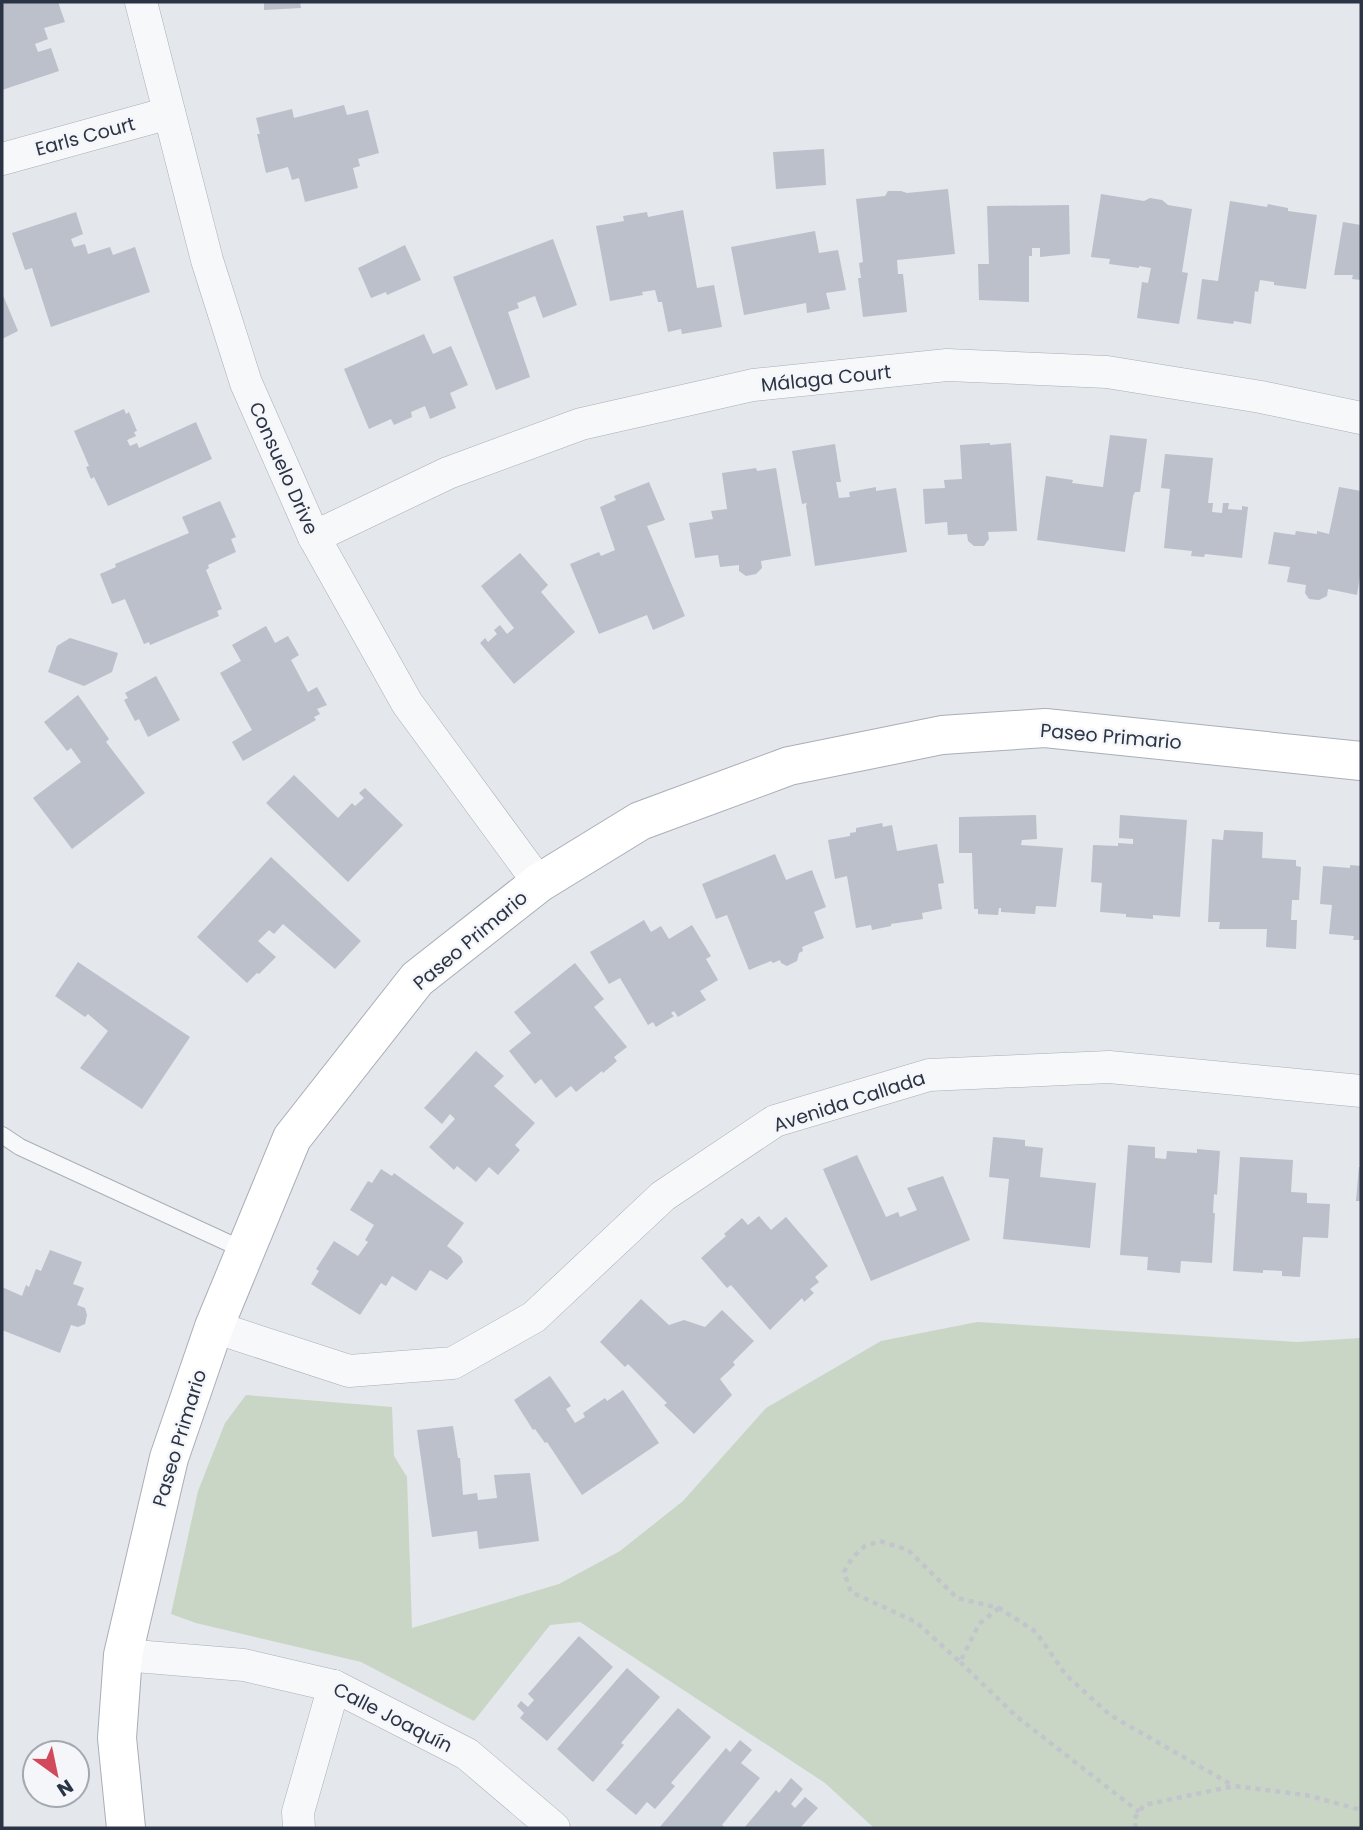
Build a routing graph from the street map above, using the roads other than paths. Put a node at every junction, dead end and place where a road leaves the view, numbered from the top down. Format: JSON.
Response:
{"nodes":[{"id":1,"x":141,"y":2,"type":"edge"},
{"id":2,"x":169,"y":113,"type":"junction"},
{"id":3,"x":2,"y":159,"type":"edge"},
{"id":4,"x":1361,"y":418,"type":"edge"},
{"id":5,"x":314,"y":537,"type":"junction"},
{"id":6,"x":1361,"y":761,"type":"edge"},
{"id":7,"x":539,"y":883,"type":"junction"},
{"id":8,"x":1361,"y":1091,"type":"edge"},
{"id":9,"x":2,"y":1135,"type":"edge"},
{"id":10,"x":246,"y":1251,"type":"junction"},
{"id":11,"x":214,"y":1327,"type":"junction"},
{"id":12,"x":123,"y":1655,"type":"junction"},
{"id":13,"x":334,"y":1686,"type":"junction"},
{"id":14,"x":126,"y":1828,"type":"edge"},
{"id":15,"x":299,"y":1828,"type":"edge"},
{"id":16,"x":554,"y":1828,"type":"edge"}],
"edges":[{"from":1,"to":2,"type":"street","name":"Consuelo Drive"},
{"from":2,"to":3,"type":"street","name":"Earls Court"},
{"from":2,"to":5,"type":"street","name":"Consuelo Drive"},
{"from":4,"to":5,"type":"street","name":"Málaga Court"},
{"from":5,"to":7,"type":"street","name":"Consuelo Drive"},
{"from":6,"to":7,"type":"street","name":"Paseo Primario"},
{"from":7,"to":10,"type":"street","name":"Paseo Primario"},
{"from":8,"to":11,"type":"street","name":"Avenida Callada"},
{"from":9,"to":10,"type":"lane"},
{"from":10,"to":11,"type":"street","name":"Paseo Primario"},
{"from":11,"to":12,"type":"street","name":"Paseo Primario"},
{"from":12,"to":13,"type":"street","name":"Calle Joaquín"},
{"from":12,"to":14,"type":"street","name":"Paseo Primario"},
{"from":13,"to":15,"type":"street"},
{"from":13,"to":16,"type":"street","name":"Calle Joaquín"}]}
